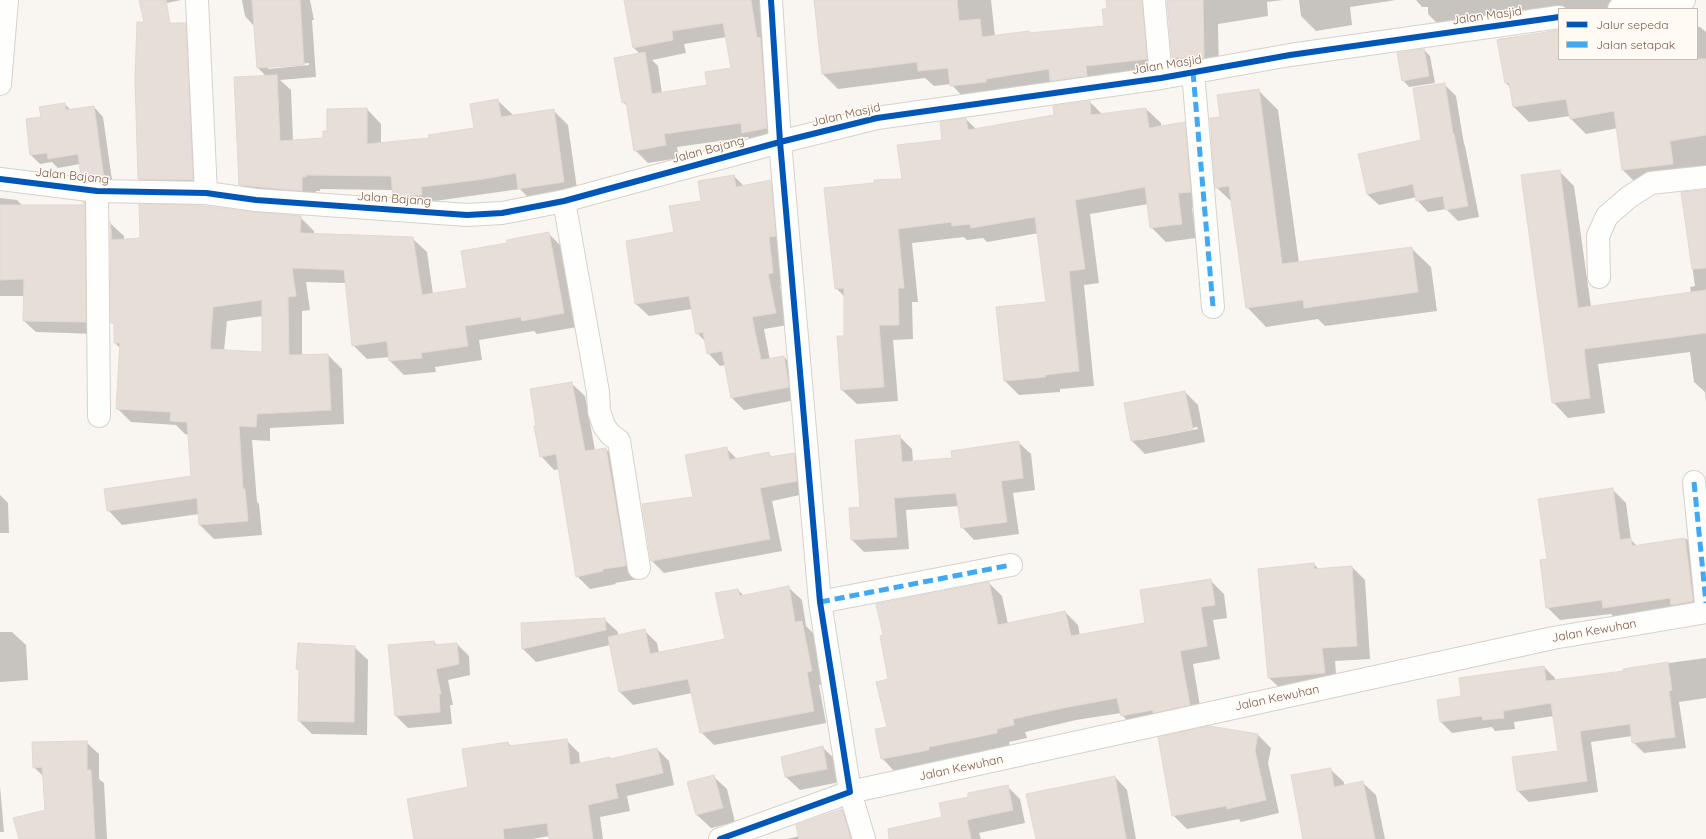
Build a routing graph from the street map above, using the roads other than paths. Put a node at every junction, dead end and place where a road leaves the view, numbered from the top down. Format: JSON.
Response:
{"nodes":[{"id":1,"x":7,"y":0,"type":"edge"},
{"id":2,"x":197,"y":0,"type":"edge"},
{"id":3,"x":771,"y":0,"type":"edge"},
{"id":4,"x":1154,"y":0,"type":"edge"},
{"id":5,"x":1684,"y":0,"type":"edge"},
{"id":6,"x":1627,"y":8,"type":"edge"},
{"id":7,"x":1558,"y":18,"type":"edge"},
{"id":8,"x":1193,"y":72,"type":"junction"},
{"id":9,"x":1161,"y":78,"type":"junction"},
{"id":10,"x":0,"y":84,"type":"edge"},
{"id":11,"x":780,"y":142,"type":"junction"},
{"id":12,"x":1706,"y":177,"type":"edge"},
{"id":13,"x":0,"y":179,"type":"edge"},
{"id":14,"x":97,"y":191,"type":"junction"},
{"id":15,"x":206,"y":193,"type":"junction"},
{"id":16,"x":564,"y":201,"type":"junction"},
{"id":17,"x":1599,"y":276,"type":"dead end"},
{"id":18,"x":1213,"y":307,"type":"dead end"},
{"id":19,"x":99,"y":416,"type":"dead end"},
{"id":20,"x":1694,"y":482,"type":"dead end"},
{"id":21,"x":1011,"y":564,"type":"dead end"},
{"id":22,"x":639,"y":568,"type":"dead end"},
{"id":23,"x":820,"y":602,"type":"junction"},
{"id":24,"x":1706,"y":603,"type":"edge"},
{"id":25,"x":1706,"y":612,"type":"edge"},
{"id":26,"x":850,"y":792,"type":"junction"},
{"id":27,"x":720,"y":839,"type":"edge"},
{"id":28,"x":864,"y":839,"type":"edge"}],
"edges":[{"from":1,"to":10,"type":"street"},
{"from":2,"to":15,"type":"street"},
{"from":3,"to":11,"type":"street"},
{"from":4,"to":9,"type":"street"},
{"from":5,"to":6,"type":"street"},
{"from":7,"to":8,"type":"street","name":"Jalan Masjid"},
{"from":8,"to":9,"type":"street","name":"Jalan Masjid"},
{"from":8,"to":18,"type":"street"},
{"from":9,"to":11,"type":"street","name":"Jalan Masjid"},
{"from":11,"to":16,"type":"street","name":"Jalan Bajang"},
{"from":11,"to":23,"type":"street"},
{"from":12,"to":17,"type":"street"},
{"from":13,"to":14,"type":"street","name":"Jalan Bajang"},
{"from":14,"to":15,"type":"street","name":"Jalan Bajang"},
{"from":14,"to":19,"type":"street"},
{"from":15,"to":16,"type":"street","name":"Jalan Bajang"},
{"from":16,"to":22,"type":"street"},
{"from":20,"to":24,"type":"street"},
{"from":21,"to":23,"type":"street"},
{"from":23,"to":26,"type":"street"},
{"from":25,"to":26,"type":"street","name":"Jalan Kewuhan"},
{"from":26,"to":27,"type":"street","name":"Jalan Kewuhan"},
{"from":26,"to":28,"type":"street"}]}
